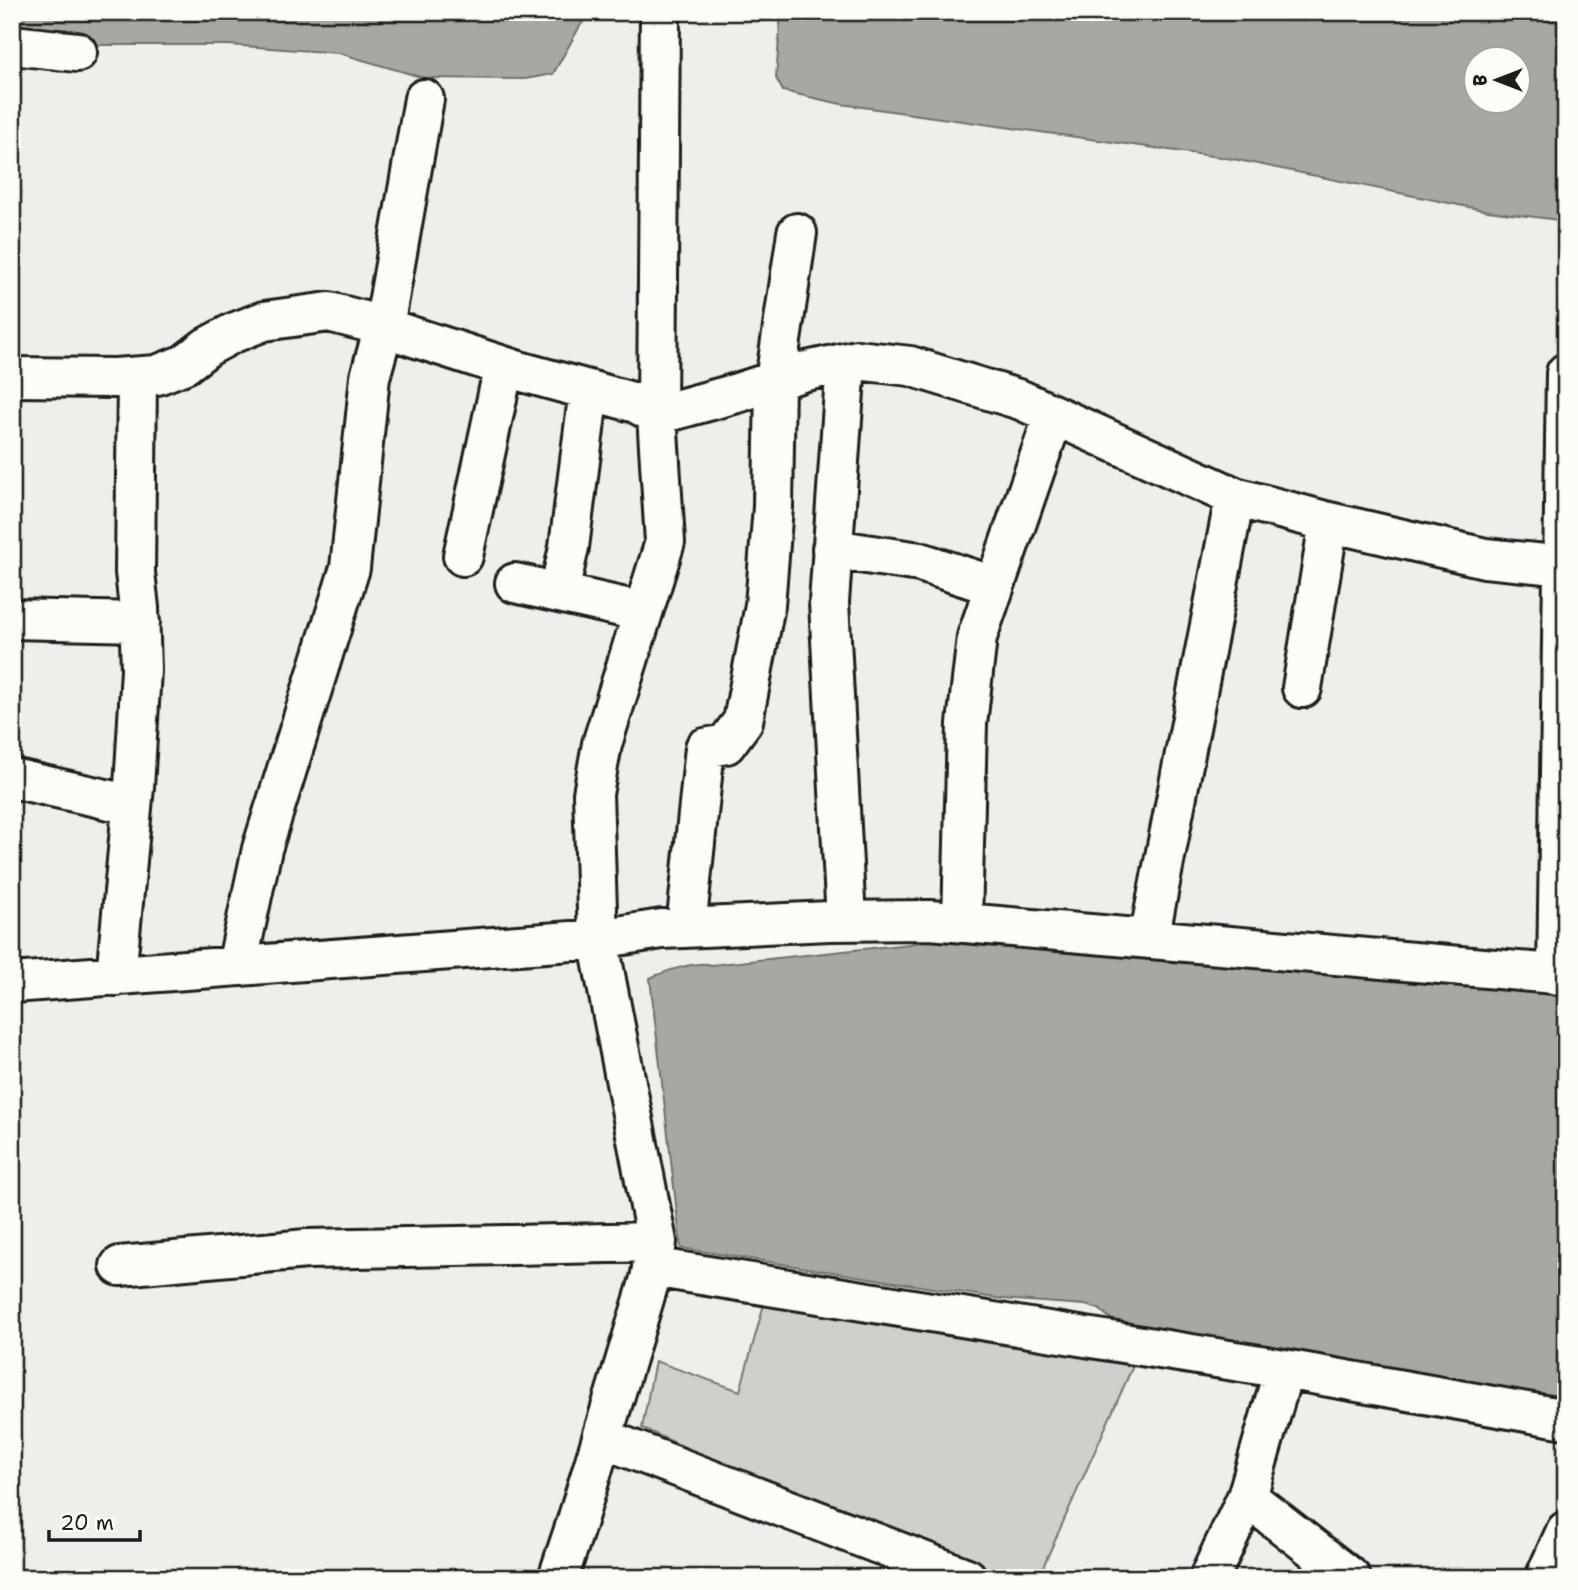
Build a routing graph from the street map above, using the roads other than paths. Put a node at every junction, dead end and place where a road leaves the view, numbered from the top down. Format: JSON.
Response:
{"nodes":[{"id":1,"x":660,"y":12,"type":"edge"},
{"id":2,"x":12,"y":45,"type":"edge"},
{"id":3,"x":77,"y":52,"type":"dead end"},
{"id":4,"x":424,"y":99,"type":"dead end"},
{"id":5,"x":797,"y":233,"type":"dead end"},
{"id":6,"x":384,"y":327,"type":"junction"},
{"id":7,"x":846,"y":363,"type":"junction"},
{"id":8,"x":504,"y":366,"type":"junction"},
{"id":9,"x":1566,"y":373,"type":"edge"},
{"id":10,"x":12,"y":377,"type":"edge"},
{"id":11,"x":137,"y":377,"type":"junction"},
{"id":12,"x":775,"y":381,"type":"junction"},
{"id":13,"x":589,"y":390,"type":"junction"},
{"id":14,"x":657,"y":415,"type":"junction"},
{"id":15,"x":1054,"y":415,"type":"junction"},
{"id":16,"x":1235,"y":497,"type":"junction"},
{"id":17,"x":1329,"y":522,"type":"junction"},
{"id":18,"x":832,"y":549,"type":"junction"},
{"id":19,"x":463,"y":556,"type":"dead end"},
{"id":20,"x":1564,"y":566,"type":"edge"},
{"id":21,"x":514,"y":583,"type":"dead end"},
{"id":22,"x":994,"y":586,"type":"junction"},
{"id":23,"x":559,"y":593,"type":"junction"},
{"id":24,"x":643,"y":612,"type":"junction"},
{"id":25,"x":12,"y":619,"type":"edge"},
{"id":26,"x":140,"y":622,"type":"junction"},
{"id":27,"x":1302,"y":688,"type":"dead end"},
{"id":28,"x":12,"y":778,"type":"edge"},
{"id":29,"x":132,"y":805,"type":"junction"},
{"id":30,"x":846,"y":922,"type":"junction"},
{"id":31,"x":962,"y":923,"type":"junction"},
{"id":32,"x":686,"y":928,"type":"junction"},
{"id":33,"x":597,"y":939,"type":"junction"},
{"id":34,"x":1149,"y":939,"type":"junction"},
{"id":35,"x":237,"y":966,"type":"junction"},
{"id":36,"x":1561,"y":975,"type":"edge"},
{"id":37,"x":116,"y":976,"type":"junction"},
{"id":38,"x":12,"y":984,"type":"edge"},
{"id":39,"x":655,"y":1255,"type":"junction"},
{"id":40,"x":120,"y":1266,"type":"dead end"},
{"id":41,"x":1284,"y":1369,"type":"junction"},
{"id":42,"x":1566,"y":1419,"type":"edge"},
{"id":43,"x":602,"y":1438,"type":"junction"},
{"id":44,"x":1247,"y":1497,"type":"junction"},
{"id":45,"x":1566,"y":1531,"type":"edge"},
{"id":46,"x":558,"y":1578,"type":"edge"},
{"id":47,"x":967,"y":1578,"type":"edge"},
{"id":48,"x":1209,"y":1578,"type":"edge"},
{"id":49,"x":1351,"y":1578,"type":"edge"},
{"id":50,"x":1545,"y":1578,"type":"edge"}],
"edges":[{"from":1,"to":14,"type":"street"},
{"from":2,"to":3,"type":"street"},
{"from":4,"to":6,"type":"street"},
{"from":5,"to":12,"type":"street"},
{"from":6,"to":8,"type":"street"},
{"from":6,"to":11,"type":"street"},
{"from":6,"to":35,"type":"street"},
{"from":7,"to":12,"type":"street"},
{"from":7,"to":15,"type":"street"},
{"from":7,"to":18,"type":"street"},
{"from":8,"to":13,"type":"street"},
{"from":8,"to":19,"type":"street"},
{"from":9,"to":20,"type":"street"},
{"from":10,"to":11,"type":"street"},
{"from":11,"to":26,"type":"street"},
{"from":12,"to":14,"type":"street"},
{"from":12,"to":32,"type":"street"},
{"from":13,"to":14,"type":"street"},
{"from":13,"to":23,"type":"street"},
{"from":14,"to":24,"type":"street"},
{"from":15,"to":16,"type":"street"},
{"from":15,"to":22,"type":"street"},
{"from":16,"to":17,"type":"street"},
{"from":16,"to":34,"type":"street"},
{"from":17,"to":20,"type":"street"},
{"from":17,"to":27,"type":"street"},
{"from":18,"to":22,"type":"street"},
{"from":18,"to":30,"type":"street"},
{"from":20,"to":36,"type":"street"},
{"from":21,"to":23,"type":"street"},
{"from":22,"to":31,"type":"street"},
{"from":23,"to":24,"type":"street"},
{"from":24,"to":33,"type":"street"},
{"from":25,"to":26,"type":"street"},
{"from":26,"to":29,"type":"street"},
{"from":28,"to":29,"type":"street"},
{"from":29,"to":37,"type":"street"},
{"from":30,"to":31,"type":"street"},
{"from":30,"to":32,"type":"street"},
{"from":31,"to":34,"type":"street"},
{"from":32,"to":33,"type":"street"},
{"from":33,"to":35,"type":"street"},
{"from":33,"to":39,"type":"street"},
{"from":34,"to":36,"type":"street"},
{"from":35,"to":37,"type":"street"},
{"from":37,"to":38,"type":"street"},
{"from":39,"to":40,"type":"street"},
{"from":39,"to":41,"type":"street"},
{"from":39,"to":43,"type":"street"},
{"from":41,"to":42,"type":"street"},
{"from":41,"to":44,"type":"street"},
{"from":43,"to":46,"type":"street"},
{"from":43,"to":47,"type":"street"},
{"from":44,"to":48,"type":"street"},
{"from":44,"to":49,"type":"street"},
{"from":45,"to":50,"type":"street"}]}
